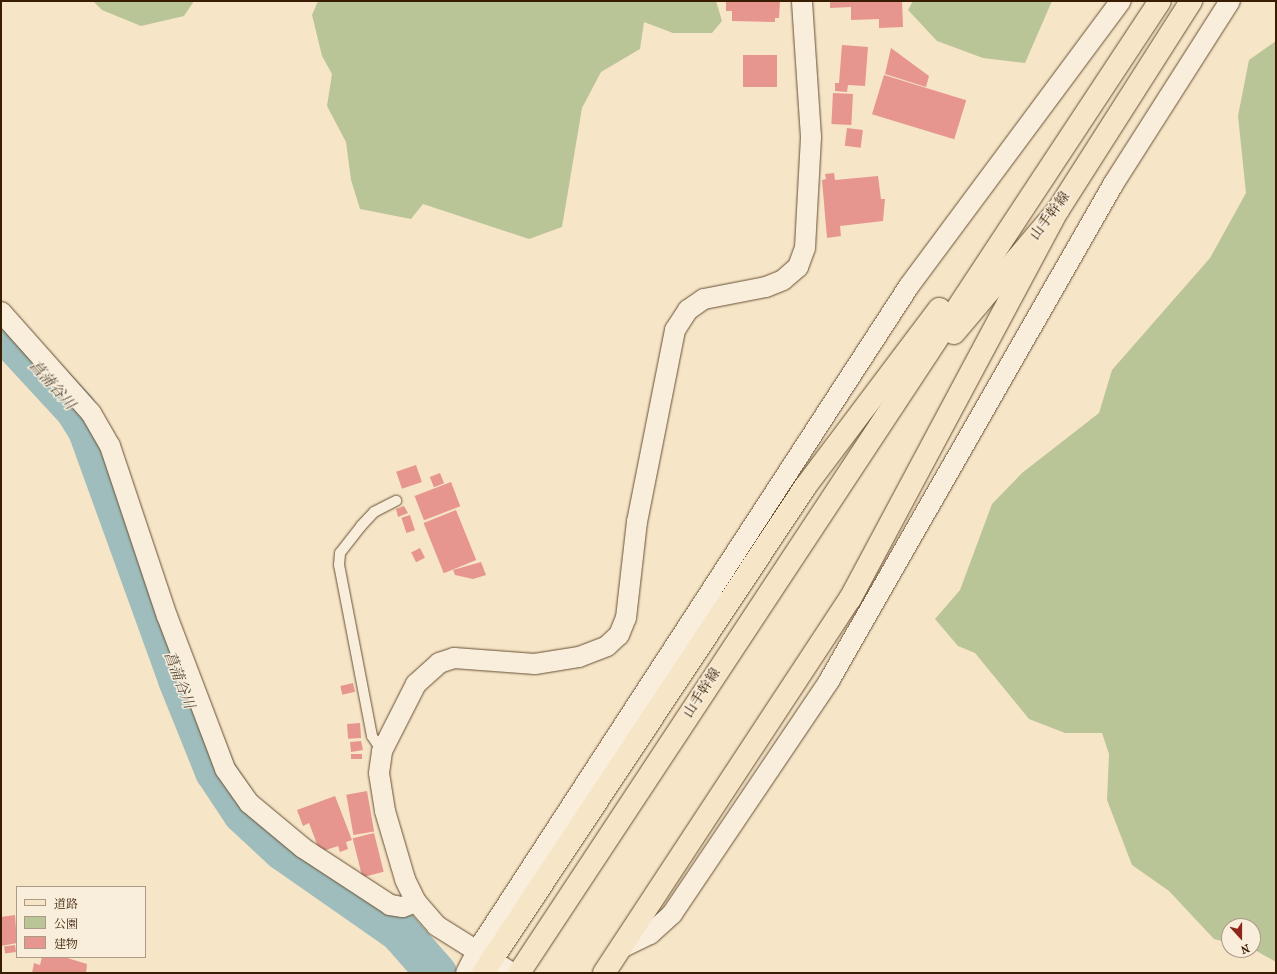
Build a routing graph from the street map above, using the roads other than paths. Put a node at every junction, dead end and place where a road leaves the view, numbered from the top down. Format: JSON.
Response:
{"nodes":[{"id":1,"x":802,"y":1,"type":"edge"},
{"id":2,"x":1121,"y":1,"type":"edge"},
{"id":3,"x":1160,"y":1,"type":"edge"},
{"id":4,"x":1190,"y":1,"type":"edge"},
{"id":5,"x":1230,"y":1,"type":"edge"},
{"id":6,"x":1074,"y":130,"type":"junction"},
{"id":7,"x":1058,"y":210,"type":"junction"},
{"id":8,"x":1,"y":312,"type":"edge"},
{"id":9,"x":886,"y":414,"type":"junction"},
{"id":10,"x":396,"y":501,"type":"dead end"},
{"id":11,"x":382,"y":751,"type":"junction"},
{"id":12,"x":416,"y":902,"type":"junction"},
{"id":13,"x":621,"y":948,"type":"junction"},
{"id":14,"x":484,"y":961,"type":"edge"},
{"id":15,"x":466,"y":973,"type":"edge"},
{"id":16,"x":512,"y":973,"type":"edge"},
{"id":17,"x":519,"y":973,"type":"edge"},
{"id":18,"x":604,"y":973,"type":"edge"}],
"edges":[{"from":1,"to":11,"type":"street"},
{"from":2,"to":14,"type":"street"},
{"from":3,"to":6,"type":"main road","name":"山手幹線"},
{"from":4,"to":7,"type":"main road","name":"山手幹線"},
{"from":5,"to":13,"type":"street"},
{"from":6,"to":9,"type":"main road","name":"山手幹線"},
{"from":6,"to":14,"type":"main road"},
{"from":7,"to":9,"type":"main road","name":"山手幹線"},
{"from":7,"to":13,"type":"main road"},
{"from":8,"to":12,"type":"street"},
{"from":9,"to":17,"type":"main road","name":"山手幹線"},
{"from":10,"to":11,"type":"lane"},
{"from":11,"to":12,"type":"street"},
{"from":12,"to":14,"type":"street"},
{"from":13,"to":18,"type":"main road"},
{"from":14,"to":15,"type":"street"},
{"from":14,"to":16,"type":"street"}]}
